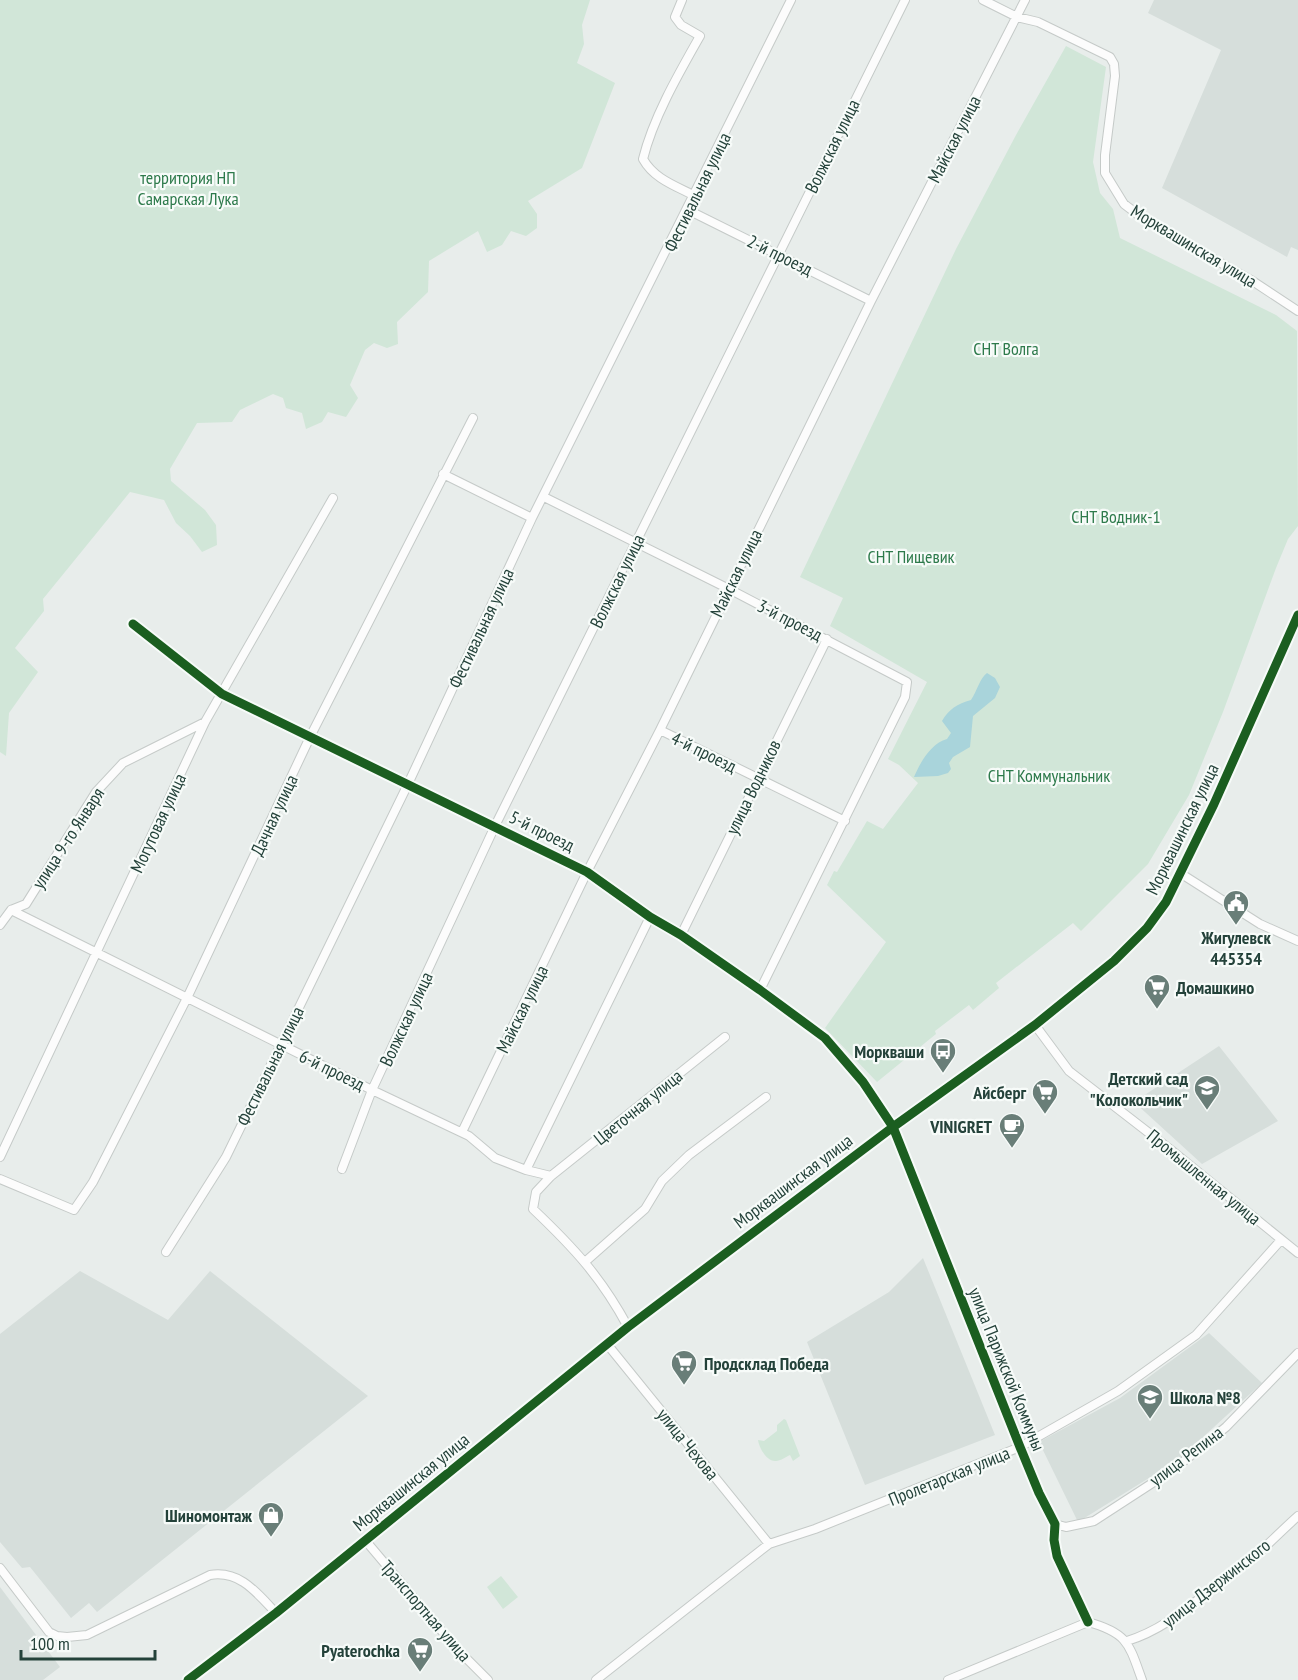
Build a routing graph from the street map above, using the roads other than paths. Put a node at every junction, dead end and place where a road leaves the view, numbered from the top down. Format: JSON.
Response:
{"nodes":[{"id":1,"x":682,"y":0,"type":"edge"},
{"id":2,"x":791,"y":0,"type":"edge"},
{"id":3,"x":905,"y":0,"type":"edge"},
{"id":4,"x":982,"y":0,"type":"edge"},
{"id":5,"x":1025,"y":0,"type":"edge"},
{"id":6,"x":1017,"y":17,"type":"junction"},
{"id":7,"x":695,"y":195,"type":"junction"},
{"id":8,"x":688,"y":210,"type":"junction"},
{"id":9,"x":778,"y":254,"type":"junction"},
{"id":10,"x":871,"y":301,"type":"junction"},
{"id":11,"x":1298,"y":311,"type":"edge"},
{"id":12,"x":473,"y":418,"type":"dead end"},
{"id":13,"x":443,"y":474,"type":"junction"},
{"id":14,"x":544,"y":497,"type":"junction"},
{"id":15,"x":333,"y":498,"type":"dead end"},
{"id":16,"x":532,"y":518,"type":"junction"},
{"id":17,"x":635,"y":543,"type":"junction"},
{"id":18,"x":729,"y":589,"type":"junction"},
{"id":19,"x":1298,"y":615,"type":"edge"},
{"id":20,"x":133,"y":624,"type":"dead end"},
{"id":21,"x":827,"y":639,"type":"junction"},
{"id":22,"x":222,"y":694,"type":"junction"},
{"id":23,"x":205,"y":722,"type":"junction"},
{"id":24,"x":660,"y":730,"type":"junction"},
{"id":25,"x":310,"y":738,"type":"junction"},
{"id":26,"x":758,"y":779,"type":"junction"},
{"id":27,"x":408,"y":784,"type":"junction"},
{"id":28,"x":844,"y":821,"type":"junction"},
{"id":29,"x":495,"y":826,"type":"junction"},
{"id":30,"x":587,"y":872,"type":"junction"},
{"id":31,"x":1180,"y":873,"type":"junction"},
{"id":32,"x":11,"y":910,"type":"junction"},
{"id":33,"x":650,"y":917,"type":"junction"},
{"id":34,"x":0,"y":925,"type":"edge"},
{"id":35,"x":681,"y":935,"type":"junction"},
{"id":36,"x":1298,"y":941,"type":"edge"},
{"id":37,"x":97,"y":954,"type":"junction"},
{"id":38,"x":760,"y":990,"type":"junction"},
{"id":39,"x":187,"y":998,"type":"junction"},
{"id":40,"x":1035,"y":1025,"type":"junction"},
{"id":41,"x":725,"y":1037,"type":"dead end"},
{"id":42,"x":280,"y":1044,"type":"junction"},
{"id":43,"x":372,"y":1090,"type":"junction"},
{"id":44,"x":766,"y":1097,"type":"dead end"},
{"id":45,"x":893,"y":1127,"type":"junction"},
{"id":46,"x":462,"y":1132,"type":"junction"},
{"id":47,"x":0,"y":1157,"type":"edge"},
{"id":48,"x":342,"y":1169,"type":"dead end"},
{"id":49,"x":526,"y":1170,"type":"junction"},
{"id":50,"x":551,"y":1176,"type":"junction"},
{"id":51,"x":0,"y":1179,"type":"edge"},
{"id":52,"x":1281,"y":1240,"type":"junction"},
{"id":53,"x":166,"y":1252,"type":"dead end"},
{"id":54,"x":1298,"y":1253,"type":"edge"},
{"id":55,"x":586,"y":1261,"type":"junction"},
{"id":56,"x":628,"y":1327,"type":"junction"},
{"id":57,"x":607,"y":1344,"type":"junction"},
{"id":58,"x":1298,"y":1353,"type":"edge"},
{"id":59,"x":1020,"y":1448,"type":"junction"},
{"id":60,"x":1298,"y":1516,"type":"edge"},
{"id":61,"x":1055,"y":1524,"type":"junction"},
{"id":62,"x":365,"y":1540,"type":"junction"},
{"id":63,"x":769,"y":1544,"type":"junction"},
{"id":64,"x":0,"y":1568,"type":"edge"},
{"id":65,"x":276,"y":1613,"type":"junction"},
{"id":66,"x":1088,"y":1622,"type":"junction"},
{"id":67,"x":1127,"y":1641,"type":"junction"},
{"id":68,"x":188,"y":1680,"type":"edge"},
{"id":69,"x":488,"y":1680,"type":"edge"},
{"id":70,"x":596,"y":1680,"type":"edge"},
{"id":71,"x":948,"y":1680,"type":"edge"},
{"id":72,"x":1142,"y":1680,"type":"edge"}],
"edges":[{"from":1,"to":7,"type":"street"},
{"from":2,"to":7,"type":"street","name":"Фестивальная улица"},
{"from":3,"to":9,"type":"street","name":"Волжская улица"},
{"from":4,"to":6,"type":"street"},
{"from":5,"to":6,"type":"street","name":"Майская улица"},
{"from":6,"to":10,"type":"street","name":"Майская улица"},
{"from":6,"to":11,"type":"street","name":"Морквашинская улица"},
{"from":7,"to":8,"type":"street","name":"Фестивальная улица"},
{"from":8,"to":9,"type":"street","name":"2-й проезд"},
{"from":8,"to":14,"type":"street","name":"Фестивальная улица"},
{"from":9,"to":10,"type":"street","name":"2-й проезд"},
{"from":9,"to":17,"type":"street","name":"Волжская улица"},
{"from":10,"to":18,"type":"street","name":"Майская улица"},
{"from":12,"to":13,"type":"street","name":"Дачная улица"},
{"from":13,"to":16,"type":"street"},
{"from":13,"to":25,"type":"street","name":"Дачная улица"},
{"from":14,"to":16,"type":"street","name":"Фестивальная улица"},
{"from":14,"to":17,"type":"street","name":"3-й проезд"},
{"from":15,"to":22,"type":"street","name":"Могутовая улица"},
{"from":16,"to":27,"type":"street","name":"Фестивальная улица"},
{"from":17,"to":18,"type":"street","name":"3-й проезд"},
{"from":17,"to":29,"type":"street","name":"Волжская улица"},
{"from":18,"to":21,"type":"street","name":"3-й проезд"},
{"from":18,"to":24,"type":"street","name":"Майская улица"},
{"from":19,"to":31,"type":"street","name":"Морквашинская улица"},
{"from":20,"to":22,"type":"street","name":"5-й проезд"},
{"from":21,"to":26,"type":"street","name":"улица Водников"},
{"from":21,"to":28,"type":"street","name":"3-й проезд"},
{"from":22,"to":23,"type":"street","name":"Могутовая улица"},
{"from":22,"to":25,"type":"street","name":"5-й проезд"},
{"from":23,"to":32,"type":"street","name":"улица 9-го Января"},
{"from":23,"to":37,"type":"street","name":"Могутовая улица"},
{"from":24,"to":26,"type":"street","name":"4-й проезд"},
{"from":24,"to":30,"type":"street","name":"Майская улица"},
{"from":25,"to":27,"type":"street","name":"5-й проезд"},
{"from":25,"to":39,"type":"street","name":"Дачная улица"},
{"from":26,"to":28,"type":"street","name":"4-й проезд"},
{"from":26,"to":35,"type":"street","name":"улица Водников"},
{"from":27,"to":29,"type":"street","name":"5-й проезд"},
{"from":27,"to":42,"type":"street","name":"Фестивальная улица"},
{"from":28,"to":38,"type":"street"},
{"from":29,"to":30,"type":"street","name":"5-й проезд"},
{"from":29,"to":43,"type":"street","name":"Волжская улица"},
{"from":30,"to":33,"type":"street","name":"5-й проезд"},
{"from":30,"to":46,"type":"street","name":"Майская улица"},
{"from":31,"to":36,"type":"street"},
{"from":31,"to":40,"type":"street","name":"Морквашинская улица"},
{"from":32,"to":34,"type":"street","name":"улица 9-го Января"},
{"from":32,"to":37,"type":"street","name":"6-й проезд"},
{"from":33,"to":35,"type":"street","name":"5-й проезд"},
{"from":33,"to":49,"type":"street"},
{"from":35,"to":38,"type":"street","name":"5-й проезд"},
{"from":37,"to":39,"type":"street","name":"6-й проезд"},
{"from":37,"to":47,"type":"street","name":"Могутовая улица"},
{"from":38,"to":45,"type":"street","name":"5-й проезд"},
{"from":39,"to":42,"type":"street","name":"6-й проезд"},
{"from":39,"to":51,"type":"street","name":"Дачная улица"},
{"from":40,"to":45,"type":"street","name":"Морквашинская улица"},
{"from":40,"to":52,"type":"street","name":"Промышленная улица"},
{"from":41,"to":50,"type":"street","name":"Цветочная улица"},
{"from":42,"to":43,"type":"street","name":"6-й проезд"},
{"from":42,"to":53,"type":"street","name":"Фестивальная улица"},
{"from":43,"to":46,"type":"street","name":"6-й проезд"},
{"from":43,"to":48,"type":"street","name":"Волжская улица"},
{"from":44,"to":55,"type":"street"},
{"from":45,"to":56,"type":"street","name":"Морквашинская улица"},
{"from":45,"to":59,"type":"street","name":"улица Парижской Коммуны"},
{"from":46,"to":49,"type":"street","name":"6-й проезд"},
{"from":49,"to":50,"type":"street","name":"6-й проезд"},
{"from":50,"to":55,"type":"street"},
{"from":52,"to":54,"type":"street","name":"Промышленная улица"},
{"from":52,"to":59,"type":"street","name":"Пролетарская улица"},
{"from":55,"to":56,"type":"street"},
{"from":56,"to":57,"type":"street","name":"Морквашинская улица"},
{"from":57,"to":62,"type":"street","name":"Морквашинская улица"},
{"from":57,"to":63,"type":"street","name":"улица Чехова"},
{"from":58,"to":61,"type":"street","name":"улица Репина"},
{"from":59,"to":61,"type":"street","name":"улица Парижской Коммуны"},
{"from":59,"to":63,"type":"street","name":"Пролетарская улица"},
{"from":60,"to":67,"type":"street","name":"улица Дзержинского"},
{"from":61,"to":66,"type":"street","name":"улица Парижской Коммуны"},
{"from":62,"to":65,"type":"street","name":"Морквашинская улица"},
{"from":62,"to":69,"type":"street","name":"Транспортная улица"},
{"from":63,"to":70,"type":"street","name":"Пролетарская улица"},
{"from":64,"to":65,"type":"street"},
{"from":65,"to":68,"type":"street","name":"Морквашинская улица"},
{"from":66,"to":67,"type":"street"},
{"from":66,"to":71,"type":"street"},
{"from":67,"to":72,"type":"street"}]}
